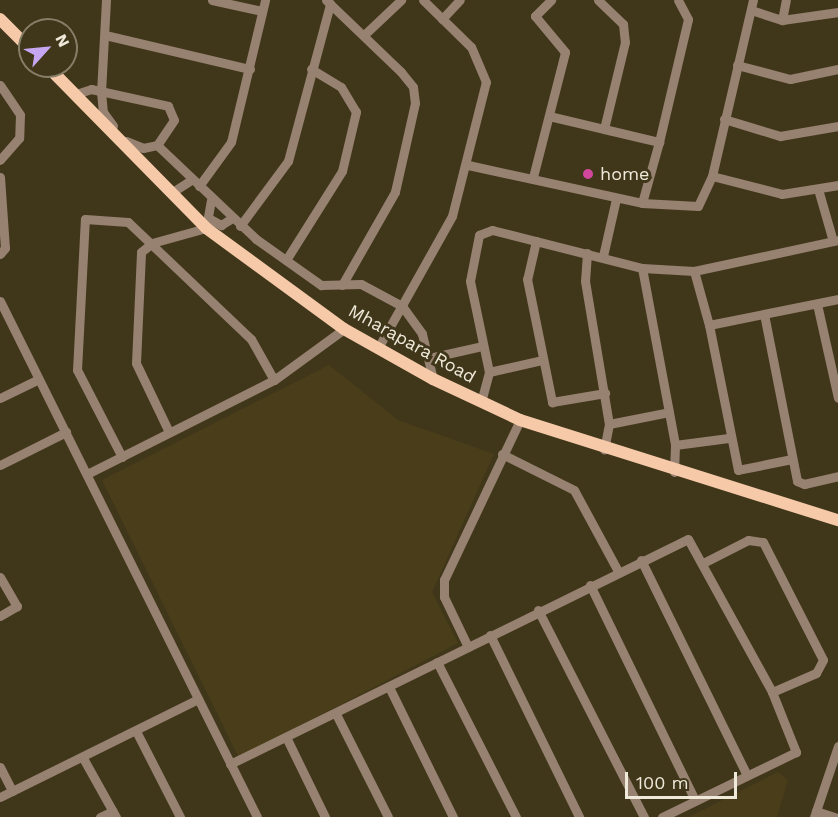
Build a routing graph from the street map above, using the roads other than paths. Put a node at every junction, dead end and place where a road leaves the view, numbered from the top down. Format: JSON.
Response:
{"nodes":[{"id":1,"x":106,"y":0,"type":"edge"},
{"id":2,"x":212,"y":0,"type":"edge"},
{"id":3,"x":266,"y":0,"type":"edge"},
{"id":4,"x":401,"y":0,"type":"edge"},
{"id":5,"x":423,"y":0,"type":"edge"},
{"id":6,"x":460,"y":0,"type":"edge"},
{"id":7,"x":551,"y":0,"type":"edge"},
{"id":8,"x":598,"y":0,"type":"edge"},
{"id":9,"x":678,"y":0,"type":"edge"},
{"id":10,"x":753,"y":0,"type":"edge"},
{"id":11,"x":786,"y":0,"type":"edge"},
{"id":12,"x":328,"y":2,"type":"edge"},
{"id":13,"x":751,"y":10,"type":"junction"},
{"id":14,"x":262,"y":11,"type":"junction"},
{"id":15,"x":838,"y":12,"type":"edge"},
{"id":16,"x":0,"y":19,"type":"edge"},
{"id":17,"x":442,"y":19,"type":"junction"},
{"id":18,"x":782,"y":20,"type":"junction"},
{"id":19,"x":105,"y":34,"type":"junction"},
{"id":20,"x":365,"y":34,"type":"junction"},
{"id":21,"x":18,"y":37,"type":"edge"},
{"id":22,"x":737,"y":65,"type":"junction"},
{"id":23,"x":250,"y":69,"type":"junction"},
{"id":24,"x":311,"y":69,"type":"junction"},
{"id":25,"x":838,"y":69,"type":"edge"},
{"id":26,"x":60,"y":78,"type":"edge"},
{"id":27,"x":0,"y":85,"type":"edge"},
{"id":28,"x":101,"y":90,"type":"junction"},
{"id":29,"x":76,"y":94,"type":"junction"},
{"id":30,"x":549,"y":116,"type":"junction"},
{"id":31,"x":724,"y":119,"type":"junction"},
{"id":32,"x":838,"y":126,"type":"edge"},
{"id":33,"x":604,"y":129,"type":"junction"},
{"id":34,"x":659,"y":142,"type":"junction"},
{"id":35,"x":157,"y":145,"type":"junction"},
{"id":36,"x":0,"y":160,"type":"edge"},
{"id":37,"x":468,"y":165,"type":"junction"},
{"id":38,"x":712,"y":176,"type":"junction"},
{"id":39,"x":0,"y":177,"type":"edge"},
{"id":40,"x":533,"y":177,"type":"junction"},
{"id":41,"x":195,"y":183,"type":"junction"},
{"id":42,"x":838,"y":185,"type":"edge"},
{"id":43,"x":818,"y":189,"type":"junction"},
{"id":44,"x":171,"y":193,"type":"junction"},
{"id":45,"x":616,"y":199,"type":"junction"},
{"id":46,"x":211,"y":200,"type":"junction"},
{"id":47,"x":642,"y":203,"type":"junction"},
{"id":48,"x":232,"y":218,"type":"junction"},
{"id":49,"x":208,"y":224,"type":"junction"},
{"id":50,"x":240,"y":226,"type":"junction"},
{"id":51,"x":536,"y":241,"type":"junction"},
{"id":52,"x":836,"y":241,"type":"edge"},
{"id":53,"x":152,"y":243,"type":"junction"},
{"id":54,"x":587,"y":253,"type":"junction"},
{"id":55,"x":0,"y":254,"type":"edge"},
{"id":56,"x":603,"y":256,"type":"junction"},
{"id":57,"x":286,"y":261,"type":"junction"},
{"id":58,"x":642,"y":268,"type":"junction"},
{"id":59,"x":694,"y":271,"type":"junction"},
{"id":60,"x":342,"y":285,"type":"junction"},
{"id":61,"x":838,"y":299,"type":"edge"},
{"id":62,"x":0,"y":301,"type":"edge"},
{"id":63,"x":818,"y":304,"type":"junction"},
{"id":64,"x":402,"y":306,"type":"junction"},
{"id":65,"x":764,"y":314,"type":"junction"},
{"id":66,"x":709,"y":325,"type":"junction"},
{"id":67,"x":344,"y":329,"type":"junction"},
{"id":68,"x":483,"y":346,"type":"junction"},
{"id":69,"x":378,"y":348,"type":"junction"},
{"id":70,"x":429,"y":358,"type":"junction"},
{"id":71,"x":542,"y":360,"type":"junction"},
{"id":72,"x":489,"y":372,"type":"junction"},
{"id":73,"x":39,"y":379,"type":"junction"},
{"id":74,"x":433,"y":379,"type":"junction"},
{"id":75,"x":274,"y":380,"type":"junction"},
{"id":76,"x":605,"y":393,"type":"junction"},
{"id":77,"x":0,"y":398,"type":"edge"},
{"id":78,"x":838,"y":398,"type":"edge"},
{"id":79,"x":481,"y":402,"type":"junction"},
{"id":80,"x":669,"y":412,"type":"junction"},
{"id":81,"x":520,"y":420,"type":"junction"},
{"id":82,"x":609,"y":424,"type":"junction"},
{"id":83,"x":66,"y":432,"type":"junction"},
{"id":84,"x":169,"y":432,"type":"junction"},
{"id":85,"x":729,"y":438,"type":"junction"},
{"id":86,"x":675,"y":446,"type":"junction"},
{"id":87,"x":604,"y":450,"type":"junction"},
{"id":88,"x":502,"y":454,"type":"junction"},
{"id":89,"x":122,"y":457,"type":"junction"},
{"id":90,"x":792,"y":459,"type":"junction"},
{"id":91,"x":0,"y":465,"type":"edge"},
{"id":92,"x":674,"y":472,"type":"junction"},
{"id":93,"x":87,"y":474,"type":"junction"},
{"id":94,"x":838,"y":476,"type":"edge"},
{"id":95,"x":838,"y":520,"type":"edge"},
{"id":96,"x":640,"y":560,"type":"junction"},
{"id":97,"x":705,"y":562,"type":"junction"},
{"id":98,"x":618,"y":571,"type":"junction"},
{"id":99,"x":0,"y":577,"type":"edge"},
{"id":100,"x":590,"y":585,"type":"junction"},
{"id":101,"x":538,"y":610,"type":"junction"},
{"id":102,"x":0,"y":616,"type":"edge"},
{"id":103,"x":490,"y":634,"type":"junction"},
{"id":104,"x":468,"y":647,"type":"junction"},
{"id":105,"x":437,"y":662,"type":"junction"},
{"id":106,"x":389,"y":687,"type":"junction"},
{"id":107,"x":771,"y":692,"type":"junction"},
{"id":108,"x":198,"y":699,"type":"junction"},
{"id":109,"x":336,"y":714,"type":"junction"},
{"id":110,"x":136,"y":731,"type":"junction"},
{"id":111,"x":286,"y":737,"type":"junction"},
{"id":112,"x":838,"y":746,"type":"edge"},
{"id":113,"x":83,"y":758,"type":"junction"},
{"id":114,"x":230,"y":764,"type":"junction"},
{"id":115,"x":0,"y":766,"type":"edge"},
{"id":116,"x":747,"y":775,"type":"junction"},
{"id":117,"x":12,"y":791,"type":"junction"},
{"id":118,"x":0,"y":797,"type":"edge"},
{"id":119,"x":695,"y":800,"type":"junction"},
{"id":120,"x":114,"y":814,"type":"edge"},
{"id":121,"x":815,"y":814,"type":"edge"},
{"id":122,"x":100,"y":817,"type":"edge"},
{"id":123,"x":180,"y":817,"type":"edge"},
{"id":124,"x":257,"y":817,"type":"edge"},
{"id":125,"x":326,"y":817,"type":"edge"},
{"id":126,"x":388,"y":817,"type":"edge"},
{"id":127,"x":453,"y":817,"type":"edge"},
{"id":128,"x":516,"y":817,"type":"edge"},
{"id":129,"x":579,"y":817,"type":"edge"},
{"id":130,"x":644,"y":817,"type":"edge"},
{"id":131,"x":662,"y":817,"type":"edge"},
{"id":132,"x":835,"y":817,"type":"edge"}],
"edges":[{"from":1,"to":19,"type":"street"},
{"from":2,"to":14,"type":"street"},
{"from":3,"to":14,"type":"street"},
{"from":4,"to":20,"type":"street"},
{"from":5,"to":17,"type":"street"},
{"from":6,"to":17,"type":"street"},
{"from":7,"to":30,"type":"street"},
{"from":8,"to":33,"type":"street"},
{"from":9,"to":34,"type":"street"},
{"from":10,"to":13,"type":"street"},
{"from":11,"to":18,"type":"street"},
{"from":12,"to":20,"type":"street"},
{"from":12,"to":24,"type":"street"},
{"from":13,"to":18,"type":"street"},
{"from":13,"to":22,"type":"street"},
{"from":14,"to":23,"type":"street"},
{"from":15,"to":18,"type":"street"},
{"from":16,"to":21,"type":"main road"},
{"from":17,"to":37,"type":"street"},
{"from":19,"to":23,"type":"street"},
{"from":19,"to":28,"type":"street"},
{"from":20,"to":60,"type":"street"},
{"from":22,"to":25,"type":"street"},
{"from":22,"to":31,"type":"street"},
{"from":23,"to":41,"type":"street"},
{"from":24,"to":50,"type":"street"},
{"from":24,"to":57,"type":"street"},
{"from":26,"to":29,"type":"main road","name":"Mharapara Road"},
{"from":27,"to":36,"type":"street"},
{"from":28,"to":29,"type":"street"},
{"from":28,"to":35,"type":"street"},
{"from":28,"to":35,"type":"street"},
{"from":29,"to":44,"type":"main road","name":"Mharapara Road"},
{"from":30,"to":33,"type":"street"},
{"from":30,"to":40,"type":"street"},
{"from":31,"to":32,"type":"street"},
{"from":31,"to":38,"type":"street"},
{"from":33,"to":34,"type":"street"},
{"from":34,"to":47,"type":"street"},
{"from":35,"to":41,"type":"street"},
{"from":37,"to":40,"type":"street"},
{"from":37,"to":64,"type":"street"},
{"from":38,"to":43,"type":"street"},
{"from":38,"to":47,"type":"street"},
{"from":39,"to":55,"type":"street"},
{"from":40,"to":45,"type":"street"},
{"from":41,"to":44,"type":"street"},
{"from":41,"to":46,"type":"street"},
{"from":42,"to":43,"type":"street"},
{"from":43,"to":52,"type":"street"},
{"from":44,"to":49,"type":"main road","name":"Mharapara Road"},
{"from":45,"to":47,"type":"street"},
{"from":45,"to":56,"type":"street"},
{"from":46,"to":48,"type":"street"},
{"from":46,"to":49,"type":"street"},
{"from":48,"to":49,"type":"street"},
{"from":48,"to":50,"type":"street"},
{"from":49,"to":53,"type":"street"},
{"from":49,"to":67,"type":"main road","name":"Mharapara Road"},
{"from":50,"to":57,"type":"street"},
{"from":51,"to":54,"type":"street"},
{"from":51,"to":68,"type":"street"},
{"from":51,"to":71,"type":"street"},
{"from":52,"to":59,"type":"street"},
{"from":53,"to":75,"type":"street"},
{"from":53,"to":84,"type":"street"},
{"from":53,"to":89,"type":"street"},
{"from":54,"to":56,"type":"street"},
{"from":54,"to":76,"type":"street"},
{"from":56,"to":58,"type":"street"},
{"from":57,"to":60,"type":"street"},
{"from":58,"to":59,"type":"street"},
{"from":58,"to":80,"type":"street"},
{"from":59,"to":66,"type":"street"},
{"from":60,"to":64,"type":"street"},
{"from":61,"to":63,"type":"street"},
{"from":62,"to":73,"type":"street"},
{"from":63,"to":65,"type":"street"},
{"from":63,"to":78,"type":"street"},
{"from":64,"to":69,"type":"street"},
{"from":64,"to":70,"type":"street"},
{"from":65,"to":66,"type":"street"},
{"from":65,"to":90,"type":"street"},
{"from":66,"to":85,"type":"street"},
{"from":67,"to":69,"type":"main road","name":"Mharapara Road"},
{"from":67,"to":75,"type":"street"},
{"from":68,"to":70,"type":"street"},
{"from":68,"to":72,"type":"street"},
{"from":69,"to":74,"type":"main road","name":"Mharapara Road"},
{"from":70,"to":74,"type":"street"},
{"from":71,"to":72,"type":"street"},
{"from":71,"to":76,"type":"street"},
{"from":72,"to":79,"type":"street"},
{"from":73,"to":77,"type":"street"},
{"from":73,"to":83,"type":"street"},
{"from":74,"to":79,"type":"main road","name":"Mharapara Road"},
{"from":75,"to":84,"type":"street"},
{"from":76,"to":82,"type":"street"},
{"from":79,"to":81,"type":"main road","name":"Mharapara Road"},
{"from":80,"to":82,"type":"street"},
{"from":80,"to":86,"type":"street"},
{"from":81,"to":87,"type":"main road","name":"Mharapara Road"},
{"from":81,"to":88,"type":"street"},
{"from":82,"to":87,"type":"street"},
{"from":83,"to":91,"type":"street"},
{"from":83,"to":93,"type":"street"},
{"from":84,"to":89,"type":"street"},
{"from":85,"to":86,"type":"street"},
{"from":85,"to":90,"type":"street"},
{"from":86,"to":92,"type":"street"},
{"from":87,"to":92,"type":"main road","name":"Mharapara Road"},
{"from":88,"to":98,"type":"street"},
{"from":88,"to":104,"type":"street"},
{"from":89,"to":93,"type":"street"},
{"from":90,"to":94,"type":"street"},
{"from":92,"to":95,"type":"main road","name":"Mharapara Road"},
{"from":93,"to":108,"type":"street"},
{"from":96,"to":97,"type":"street"},
{"from":96,"to":98,"type":"street"},
{"from":96,"to":116,"type":"street"},
{"from":97,"to":107,"type":"street"},
{"from":97,"to":107,"type":"street"},
{"from":98,"to":100,"type":"street"},
{"from":99,"to":102,"type":"street"},
{"from":100,"to":101,"type":"street"},
{"from":100,"to":119,"type":"street"},
{"from":101,"to":103,"type":"street"},
{"from":101,"to":130,"type":"street"},
{"from":103,"to":104,"type":"street"},
{"from":103,"to":129,"type":"street"},
{"from":104,"to":105,"type":"street"},
{"from":105,"to":106,"type":"street"},
{"from":105,"to":128,"type":"street"},
{"from":106,"to":109,"type":"street"},
{"from":106,"to":127,"type":"street"},
{"from":107,"to":116,"type":"street"},
{"from":108,"to":110,"type":"street"},
{"from":108,"to":114,"type":"street"},
{"from":109,"to":111,"type":"street"},
{"from":109,"to":126,"type":"street"},
{"from":110,"to":113,"type":"street"},
{"from":110,"to":123,"type":"street"},
{"from":111,"to":114,"type":"street"},
{"from":111,"to":125,"type":"street"},
{"from":112,"to":121,"type":"street"},
{"from":113,"to":117,"type":"street"},
{"from":113,"to":120,"type":"street"},
{"from":114,"to":124,"type":"street"},
{"from":115,"to":117,"type":"street"},
{"from":116,"to":119,"type":"street"},
{"from":117,"to":118,"type":"street"},
{"from":119,"to":131,"type":"street"},
{"from":120,"to":122,"type":"street"},
{"from":121,"to":132,"type":"street"}]}
